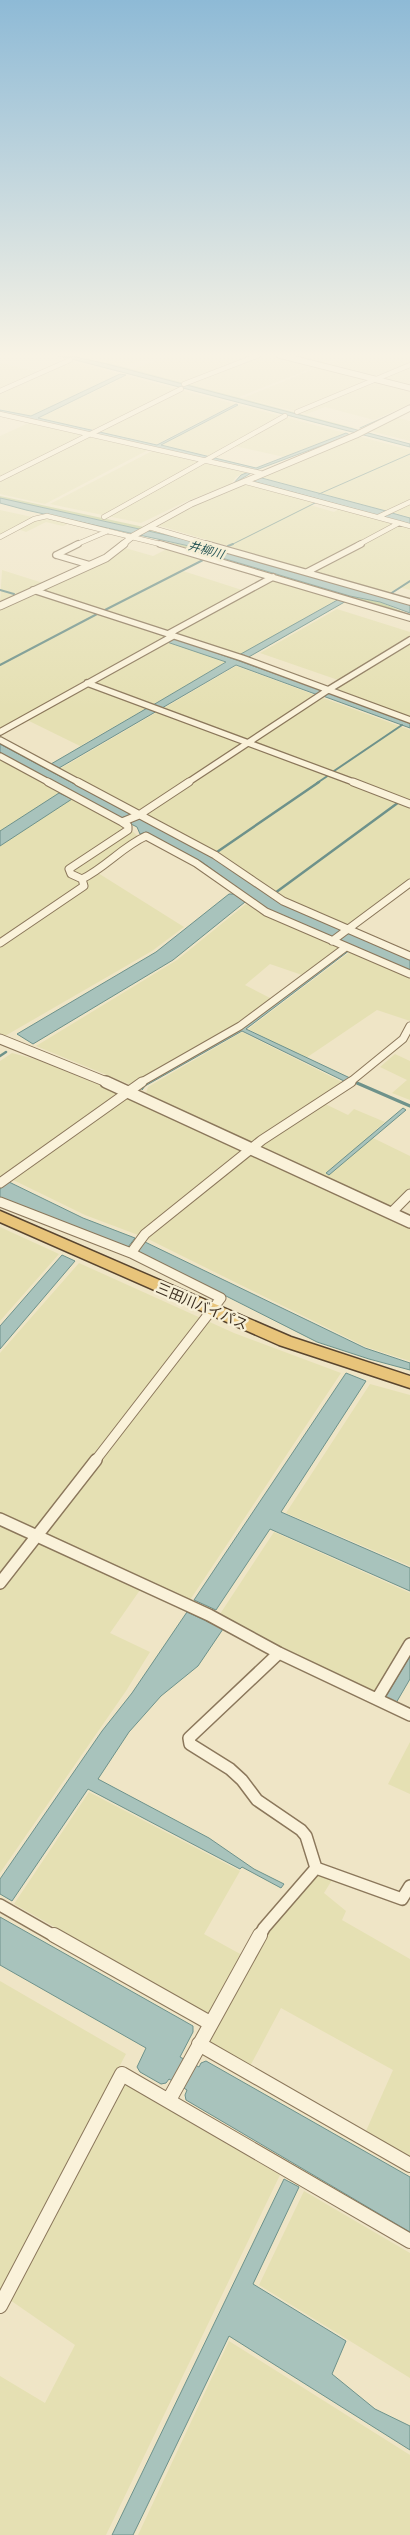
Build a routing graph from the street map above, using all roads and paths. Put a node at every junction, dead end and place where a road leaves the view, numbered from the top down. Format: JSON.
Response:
{"nodes":[{"id":1,"x":13,"y":473,"type":"edge"},
{"id":2,"x":182,"y":473,"type":"edge"},
{"id":3,"x":255,"y":473,"type":"edge"},
{"id":4,"x":0,"y":480,"type":"edge"},
{"id":5,"x":246,"y":482,"type":"junction"},
{"id":6,"x":410,"y":502,"type":"edge"},
{"id":7,"x":382,"y":515,"type":"junction"},
{"id":8,"x":104,"y":517,"type":"dead end"},
{"id":9,"x":399,"y":523,"type":"junction"},
{"id":10,"x":410,"y":526,"type":"edge"},
{"id":11,"x":149,"y":527,"type":"junction"},
{"id":12,"x":110,"y":530,"type":"junction"},
{"id":13,"x":133,"y":536,"type":"junction"},
{"id":14,"x":0,"y":537,"type":"edge"},
{"id":15,"x":90,"y":565,"type":"junction"},
{"id":16,"x":307,"y":572,"type":"junction"},
{"id":17,"x":273,"y":577,"type":"junction"},
{"id":18,"x":33,"y":590,"type":"junction"},
{"id":19,"x":410,"y":602,"type":"edge"},
{"id":20,"x":0,"y":606,"type":"edge"},
{"id":21,"x":409,"y":616,"type":"edge"},
{"id":22,"x":171,"y":635,"type":"junction"},
{"id":23,"x":410,"y":640,"type":"edge"},
{"id":24,"x":88,"y":684,"type":"junction"},
{"id":25,"x":328,"y":690,"type":"junction"},
{"id":26,"x":410,"y":720,"type":"edge"},
{"id":27,"x":0,"y":732,"type":"edge"},
{"id":28,"x":0,"y":740,"type":"edge"},
{"id":29,"x":250,"y":742,"type":"junction"},
{"id":30,"x":0,"y":756,"type":"edge"},
{"id":31,"x":410,"y":804,"type":"edge"},
{"id":32,"x":130,"y":819,"type":"junction"},
{"id":33,"x":82,"y":879,"type":"junction"},
{"id":34,"x":410,"y":883,"type":"edge"},
{"id":35,"x":346,"y":931,"type":"junction"},
{"id":36,"x":333,"y":940,"type":"junction"},
{"id":37,"x":0,"y":943,"type":"edge"},
{"id":38,"x":346,"y":947,"type":"junction"},
{"id":39,"x":410,"y":956,"type":"edge"},
{"id":40,"x":410,"y":974,"type":"edge"},
{"id":41,"x":410,"y":1026,"type":"edge"},
{"id":42,"x":0,"y":1039,"type":"edge"},
{"id":43,"x":406,"y":1040,"type":"edge"},
{"id":44,"x":129,"y":1091,"type":"junction"},
{"id":45,"x":251,"y":1149,"type":"junction"},
{"id":46,"x":0,"y":1184,"type":"edge"},
{"id":47,"x":410,"y":1194,"type":"edge"},
{"id":48,"x":0,"y":1202,"type":"edge"},
{"id":49,"x":391,"y":1213,"type":"junction"},
{"id":50,"x":0,"y":1216,"type":"edge"},
{"id":51,"x":410,"y":1222,"type":"edge"},
{"id":52,"x":131,"y":1253,"type":"junction"},
{"id":53,"x":210,"y":1310,"type":"junction"},
{"id":54,"x":410,"y":1382,"type":"edge"},
{"id":55,"x":0,"y":1518,"type":"edge"},
{"id":56,"x":36,"y":1535,"type":"junction"},
{"id":57,"x":0,"y":1583,"type":"edge"},
{"id":58,"x":410,"y":1644,"type":"edge"},
{"id":59,"x":279,"y":1653,"type":"junction"},
{"id":60,"x":377,"y":1700,"type":"junction"},
{"id":61,"x":410,"y":1715,"type":"edge"},
{"id":62,"x":316,"y":1868,"type":"junction"},
{"id":63,"x":410,"y":1886,"type":"edge"},
{"id":64,"x":0,"y":1905,"type":"edge"},
{"id":65,"x":210,"y":2023,"type":"junction"},
{"id":66,"x":199,"y":2044,"type":"junction"},
{"id":67,"x":190,"y":2060,"type":"joint"},
{"id":68,"x":176,"y":2086,"type":"joint"},
{"id":69,"x":169,"y":2100,"type":"junction"},
{"id":70,"x":410,"y":2165,"type":"edge"},
{"id":71,"x":410,"y":2241,"type":"edge"},
{"id":72,"x":0,"y":2306,"type":"edge"}],
"edges":[{"from":1,"to":4,"type":"street"},
{"from":2,"to":8,"type":"street"},
{"from":3,"to":5,"type":"street"},
{"from":5,"to":7,"type":"street"},
{"from":5,"to":11,"type":"street"},
{"from":6,"to":7,"type":"street"},
{"from":7,"to":9,"type":"street"},
{"from":9,"to":10,"type":"street"},
{"from":9,"to":16,"type":"street"},
{"from":11,"to":13,"type":"street"},
{"from":11,"to":16,"type":"street"},
{"from":12,"to":13,"type":"street"},
{"from":12,"to":14,"type":"street"},
{"from":12,"to":15,"type":"street"},
{"from":13,"to":15,"type":"street"},
{"from":13,"to":17,"type":"street"},
{"from":15,"to":18,"type":"street"},
{"from":16,"to":19,"type":"street"},
{"from":17,"to":21,"type":"street"},
{"from":17,"to":22,"type":"street"},
{"from":18,"to":20,"type":"street"},
{"from":18,"to":22,"type":"street"},
{"from":22,"to":24,"type":"street"},
{"from":22,"to":25,"type":"street"},
{"from":23,"to":25,"type":"street"},
{"from":24,"to":27,"type":"street"},
{"from":24,"to":29,"type":"street"},
{"from":25,"to":26,"type":"street"},
{"from":25,"to":29,"type":"street"},
{"from":28,"to":32,"type":"street"},
{"from":29,"to":31,"type":"street"},
{"from":29,"to":32,"type":"street"},
{"from":30,"to":32,"type":"street"},
{"from":32,"to":33,"type":"street"},
{"from":32,"to":35,"type":"street"},
{"from":33,"to":36,"type":"street"},
{"from":33,"to":37,"type":"street"},
{"from":34,"to":35,"type":"street"},
{"from":35,"to":36,"type":"street"},
{"from":35,"to":39,"type":"street"},
{"from":36,"to":38,"type":"street"},
{"from":38,"to":40,"type":"street"},
{"from":38,"to":44,"type":"street"},
{"from":41,"to":43,"type":"street"},
{"from":42,"to":44,"type":"street"},
{"from":43,"to":45,"type":"street"},
{"from":44,"to":45,"type":"street"},
{"from":44,"to":46,"type":"street"},
{"from":45,"to":49,"type":"street"},
{"from":45,"to":52,"type":"street"},
{"from":47,"to":49,"type":"street"},
{"from":48,"to":52,"type":"street"},
{"from":49,"to":51,"type":"street"},
{"from":50,"to":53,"type":"highway","name":"三田川バイパス"},
{"from":52,"to":53,"type":"street"},
{"from":53,"to":54,"type":"highway","name":"三田川バイパス"},
{"from":53,"to":56,"type":"street"},
{"from":55,"to":56,"type":"street"},
{"from":56,"to":57,"type":"street"},
{"from":56,"to":59,"type":"street"},
{"from":58,"to":60,"type":"street"},
{"from":59,"to":60,"type":"street"},
{"from":59,"to":62,"type":"street"},
{"from":60,"to":61,"type":"street"},
{"from":62,"to":63,"type":"street"},
{"from":62,"to":65,"type":"street"},
{"from":64,"to":65,"type":"street"},
{"from":65,"to":66,"type":"street"},
{"from":66,"to":67,"type":"street"},
{"from":66,"to":70,"type":"street"},
{"from":67,"to":68,"type":"street"},
{"from":68,"to":69,"type":"street"},
{"from":69,"to":71,"type":"street"},
{"from":69,"to":72,"type":"street"}]}
